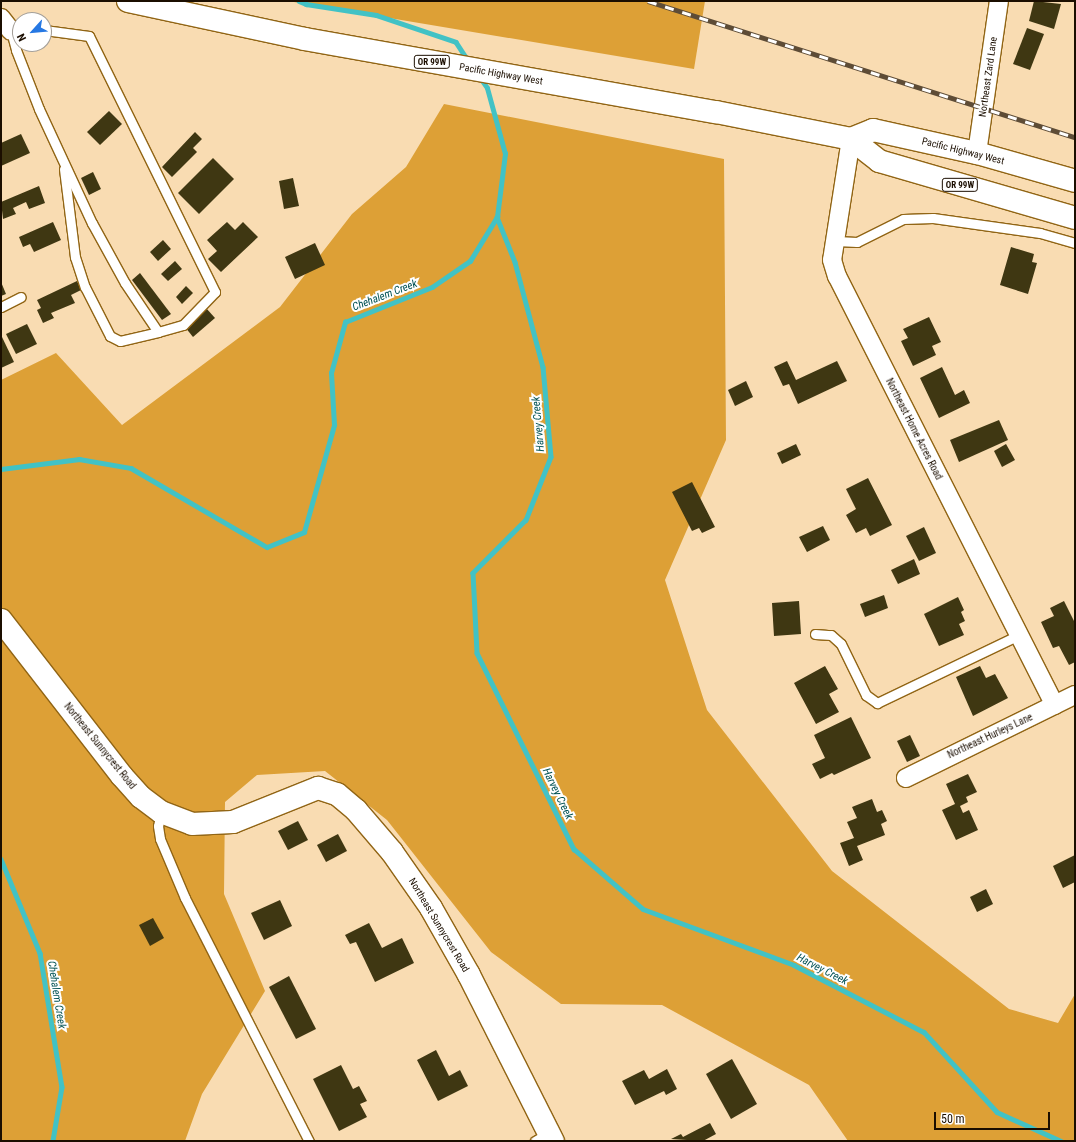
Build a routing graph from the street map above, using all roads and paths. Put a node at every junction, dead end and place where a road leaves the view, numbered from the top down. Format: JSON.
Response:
{"nodes":[{"id":1,"x":999,"y":1,"type":"edge"},
{"id":2,"x":138,"y":3,"type":"edge"},
{"id":3,"x":11,"y":26,"type":"edge"},
{"id":4,"x":52,"y":31,"type":"edge"},
{"id":5,"x":851,"y":139,"type":"junction"},
{"id":6,"x":977,"y":153,"type":"junction"},
{"id":7,"x":64,"y":162,"type":"junction"},
{"id":8,"x":1075,"y":181,"type":"edge"},
{"id":9,"x":1075,"y":218,"type":"edge"},
{"id":10,"x":836,"y":241,"type":"junction"},
{"id":11,"x":1075,"y":242,"type":"edge"},
{"id":12,"x":21,"y":297,"type":"dead end"},
{"id":13,"x":1,"y":307,"type":"edge"},
{"id":14,"x":158,"y":332,"type":"junction"},
{"id":15,"x":1,"y":620,"type":"edge"},
{"id":16,"x":815,"y":634,"type":"dead end"},
{"id":17,"x":1019,"y":635,"type":"junction"},
{"id":18,"x":1075,"y":695,"type":"edge"},
{"id":19,"x":1055,"y":705,"type":"junction"},
{"id":20,"x":906,"y":778,"type":"dead end"},
{"id":21,"x":161,"y":812,"type":"junction"},
{"id":22,"x":546,"y":1138,"type":"edge"},
{"id":23,"x":309,"y":1141,"type":"edge"}],
"edges":[{"from":1,"to":6,"type":"street","name":"Northeast Zard Lane"},
{"from":2,"to":5,"type":"main road","name":"Pacific Highway West","number":"OR 99W"},
{"from":3,"to":7,"type":"lane"},
{"from":4,"to":14,"type":"lane"},
{"from":5,"to":6,"type":"main road","name":"Pacific Highway West"},
{"from":5,"to":9,"type":"main road","name":"Pacific Highway West","number":"OR 99W"},
{"from":5,"to":10,"type":"street","name":"Northeast Home Acres Road"},
{"from":6,"to":8,"type":"main road","name":"Pacific Highway West"},
{"from":7,"to":14,"type":"lane"},
{"from":7,"to":14,"type":"lane"},
{"from":10,"to":11,"type":"lane"},
{"from":10,"to":17,"type":"street","name":"Northeast Home Acres Road"},
{"from":12,"to":13,"type":"lane"},
{"from":15,"to":21,"type":"main road","name":"Northeast Sunnycrest Road"},
{"from":16,"to":17,"type":"lane"},
{"from":17,"to":19,"type":"street","name":"Northeast Home Acres Road"},
{"from":18,"to":19,"type":"street","name":"Northeast Hurleys Lane"},
{"from":19,"to":20,"type":"street","name":"Northeast Hurleys Lane"},
{"from":21,"to":22,"type":"main road","name":"Northeast Sunnycrest Road"},
{"from":21,"to":23,"type":"lane"}]}
